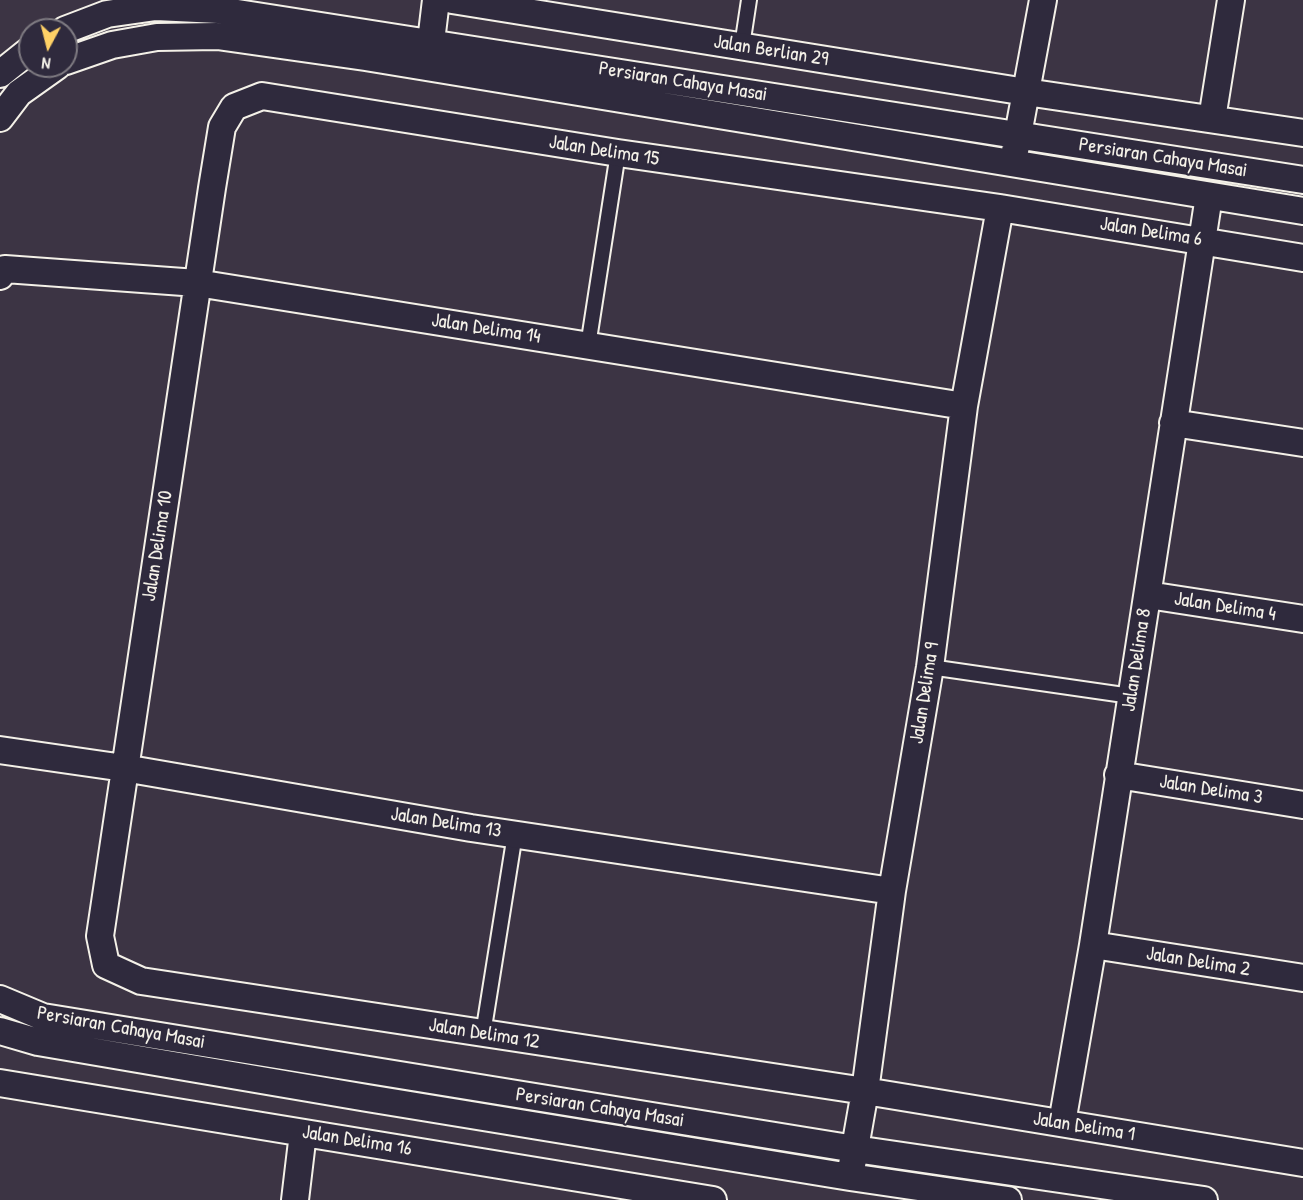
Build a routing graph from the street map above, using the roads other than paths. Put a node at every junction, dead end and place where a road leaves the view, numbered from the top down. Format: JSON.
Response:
{"nodes":[{"id":1,"x":436,"y":0,"type":"edge"},
{"id":2,"x":452,"y":0,"type":"edge"},
{"id":3,"x":749,"y":0,"type":"edge"},
{"id":4,"x":1042,"y":0,"type":"edge"},
{"id":5,"x":1231,"y":0,"type":"edge"},
{"id":6,"x":78,"y":25,"type":"edge"},
{"id":7,"x":431,"y":42,"type":"junction"},
{"id":8,"x":742,"y":46,"type":"junction"},
{"id":9,"x":78,"y":57,"type":"edge"},
{"id":10,"x":18,"y":60,"type":"edge"},
{"id":11,"x":427,"y":68,"type":"junction"},
{"id":12,"x":0,"y":74,"type":"edge"},
{"id":13,"x":40,"y":78,"type":"edge"},
{"id":14,"x":1026,"y":92,"type":"junction"},
{"id":15,"x":0,"y":118,"type":"edge"},
{"id":16,"x":1212,"y":119,"type":"junction"},
{"id":17,"x":222,"y":127,"type":"joint"},
{"id":18,"x":1303,"y":133,"type":"edge"},
{"id":19,"x":1018,"y":136,"type":"junction"},
{"id":20,"x":618,"y":153,"type":"junction"},
{"id":21,"x":1012,"y":163,"type":"junction"},
{"id":22,"x":1303,"y":180,"type":"edge"},
{"id":23,"x":1209,"y":196,"type":"junction"},
{"id":24,"x":1000,"y":208,"type":"junction"},
{"id":25,"x":1303,"y":211,"type":"edge"},
{"id":26,"x":1201,"y":240,"type":"junction"},
{"id":27,"x":1303,"y":258,"type":"edge"},
{"id":28,"x":3,"y":272,"type":"edge"},
{"id":29,"x":197,"y":283,"type":"junction"},
{"id":30,"x":588,"y":346,"type":"junction"},
{"id":31,"x":964,"y":406,"type":"junction"},
{"id":32,"x":1173,"y":423,"type":"junction"},
{"id":33,"x":1303,"y":443,"type":"edge"},
{"id":34,"x":1148,"y":595,"type":"junction"},
{"id":35,"x":1303,"y":619,"type":"edge"},
{"id":36,"x":930,"y":667,"type":"junction"},
{"id":37,"x":1131,"y":696,"type":"junction"},
{"id":38,"x":0,"y":750,"type":"edge"},
{"id":39,"x":124,"y":768,"type":"junction"},
{"id":40,"x":1118,"y":775,"type":"junction"},
{"id":41,"x":1303,"y":805,"type":"edge"},
{"id":42,"x":515,"y":834,"type":"junction"},
{"id":43,"x":892,"y":891,"type":"junction"},
{"id":44,"x":1093,"y":945,"type":"junction"},
{"id":45,"x":106,"y":965,"type":"joint"},
{"id":46,"x":1303,"y":978,"type":"edge"},
{"id":47,"x":0,"y":999,"type":"edge"},
{"id":48,"x":0,"y":1031,"type":"edge"},
{"id":49,"x":483,"y":1034,"type":"junction"},
{"id":50,"x":0,"y":1083,"type":"edge"},
{"id":51,"x":865,"y":1092,"type":"junction"},
{"id":52,"x":1062,"y":1123,"type":"junction"},
{"id":53,"x":303,"y":1133,"type":"junction"},
{"id":54,"x":855,"y":1149,"type":"junction"},
{"id":55,"x":1303,"y":1163,"type":"edge"},
{"id":56,"x":850,"y":1177,"type":"junction"},
{"id":57,"x":598,"y":1190,"type":"edge"},
{"id":58,"x":295,"y":1200,"type":"edge"},
{"id":59,"x":713,"y":1200,"type":"edge"},
{"id":60,"x":1008,"y":1200,"type":"edge"},
{"id":61,"x":1204,"y":1200,"type":"edge"}],
"edges":[{"from":1,"to":7,"type":"street"},
{"from":2,"to":8,"type":"street","name":"Jalan Berlian 29"},
{"from":3,"to":8,"type":"lane"},
{"from":4,"to":14,"type":"street"},
{"from":5,"to":16,"type":"street"},
{"from":6,"to":7,"type":"street","name":"Persiaran Cahaya Masai"},
{"from":7,"to":11,"type":"street"},
{"from":7,"to":19,"type":"street","name":"Persiaran Cahaya Masai"},
{"from":8,"to":14,"type":"street","name":"Jalan Berlian 29"},
{"from":9,"to":11,"type":"street","name":"Persiaran Cahaya Masai"},
{"from":10,"to":12,"type":"street"},
{"from":11,"to":21,"type":"street","name":"Persiaran Cahaya Masai"},
{"from":13,"to":15,"type":"street"},
{"from":14,"to":16,"type":"street","name":"Jalan Berlian 29"},
{"from":14,"to":19,"type":"street"},
{"from":16,"to":18,"type":"street","name":"Jalan Berlian 29"},
{"from":17,"to":20,"type":"street","name":"Jalan Delima 15"},
{"from":17,"to":29,"type":"street","name":"Jalan Delima 10"},
{"from":19,"to":21,"type":"street"},
{"from":19,"to":22,"type":"street","name":"Persiaran Cahaya Masai"},
{"from":20,"to":24,"type":"street","name":"Jalan Delima 15"},
{"from":20,"to":30,"type":"lane"},
{"from":21,"to":23,"type":"street","name":"Persiaran Cahaya Masai"},
{"from":23,"to":25,"type":"street","name":"Persiaran Cahaya Masai"},
{"from":23,"to":26,"type":"street","name":"Jalan Delima 8"},
{"from":24,"to":26,"type":"street","name":"Jalan Delima 6"},
{"from":24,"to":31,"type":"street","name":"Jalan Delima 9"},
{"from":26,"to":27,"type":"street","name":"Jalan Delima 6"},
{"from":26,"to":32,"type":"street","name":"Jalan Delima 8"},
{"from":28,"to":29,"type":"street","name":"Jalan Delima 14"},
{"from":29,"to":30,"type":"street","name":"Jalan Delima 14"},
{"from":29,"to":39,"type":"street","name":"Jalan Delima 10"},
{"from":30,"to":31,"type":"street","name":"Jalan Delima 14"},
{"from":31,"to":36,"type":"street","name":"Jalan Delima 9"},
{"from":32,"to":33,"type":"street"},
{"from":32,"to":34,"type":"street","name":"Jalan Delima 8"},
{"from":34,"to":35,"type":"street","name":"Jalan Delima 4"},
{"from":34,"to":37,"type":"street","name":"Jalan Delima 8"},
{"from":36,"to":37,"type":"lane"},
{"from":36,"to":43,"type":"street","name":"Jalan Delima 9"},
{"from":37,"to":40,"type":"street","name":"Jalan Delima 8"},
{"from":38,"to":39,"type":"street","name":"Jalan Delima 13"},
{"from":39,"to":42,"type":"street","name":"Jalan Delima 13"},
{"from":39,"to":45,"type":"street","name":"Jalan Delima 10"},
{"from":40,"to":41,"type":"street","name":"Jalan Delima 3"},
{"from":40,"to":44,"type":"street","name":"Jalan Delima 8"},
{"from":42,"to":43,"type":"street","name":"Jalan Delima 13"},
{"from":42,"to":49,"type":"lane"},
{"from":43,"to":51,"type":"street","name":"Jalan Delima 9"},
{"from":44,"to":46,"type":"street","name":"Jalan Delima 2"},
{"from":44,"to":52,"type":"street","name":"Jalan Delima 8"},
{"from":45,"to":49,"type":"street","name":"Jalan Delima 12"},
{"from":47,"to":54,"type":"street","name":"Persiaran Cahaya Masai"},
{"from":48,"to":56,"type":"street","name":"Persiaran Cahaya Masai"},
{"from":49,"to":51,"type":"street","name":"Jalan Delima 12"},
{"from":50,"to":53,"type":"street","name":"Jalan Delima 16"},
{"from":51,"to":52,"type":"street","name":"Jalan Delima 1"},
{"from":51,"to":54,"type":"street","name":"Jalan Delima 9"},
{"from":52,"to":55,"type":"street","name":"Jalan Delima 1"},
{"from":53,"to":57,"type":"street","name":"Jalan Delima 16"},
{"from":53,"to":58,"type":"street"},
{"from":54,"to":56,"type":"street","name":"Jalan Delima 9"},
{"from":54,"to":61,"type":"street","name":"Persiaran Cahaya Masai"},
{"from":56,"to":60,"type":"street","name":"Persiaran Cahaya Masai"},
{"from":57,"to":59,"type":"street","name":"Jalan Delima 16"}]}
